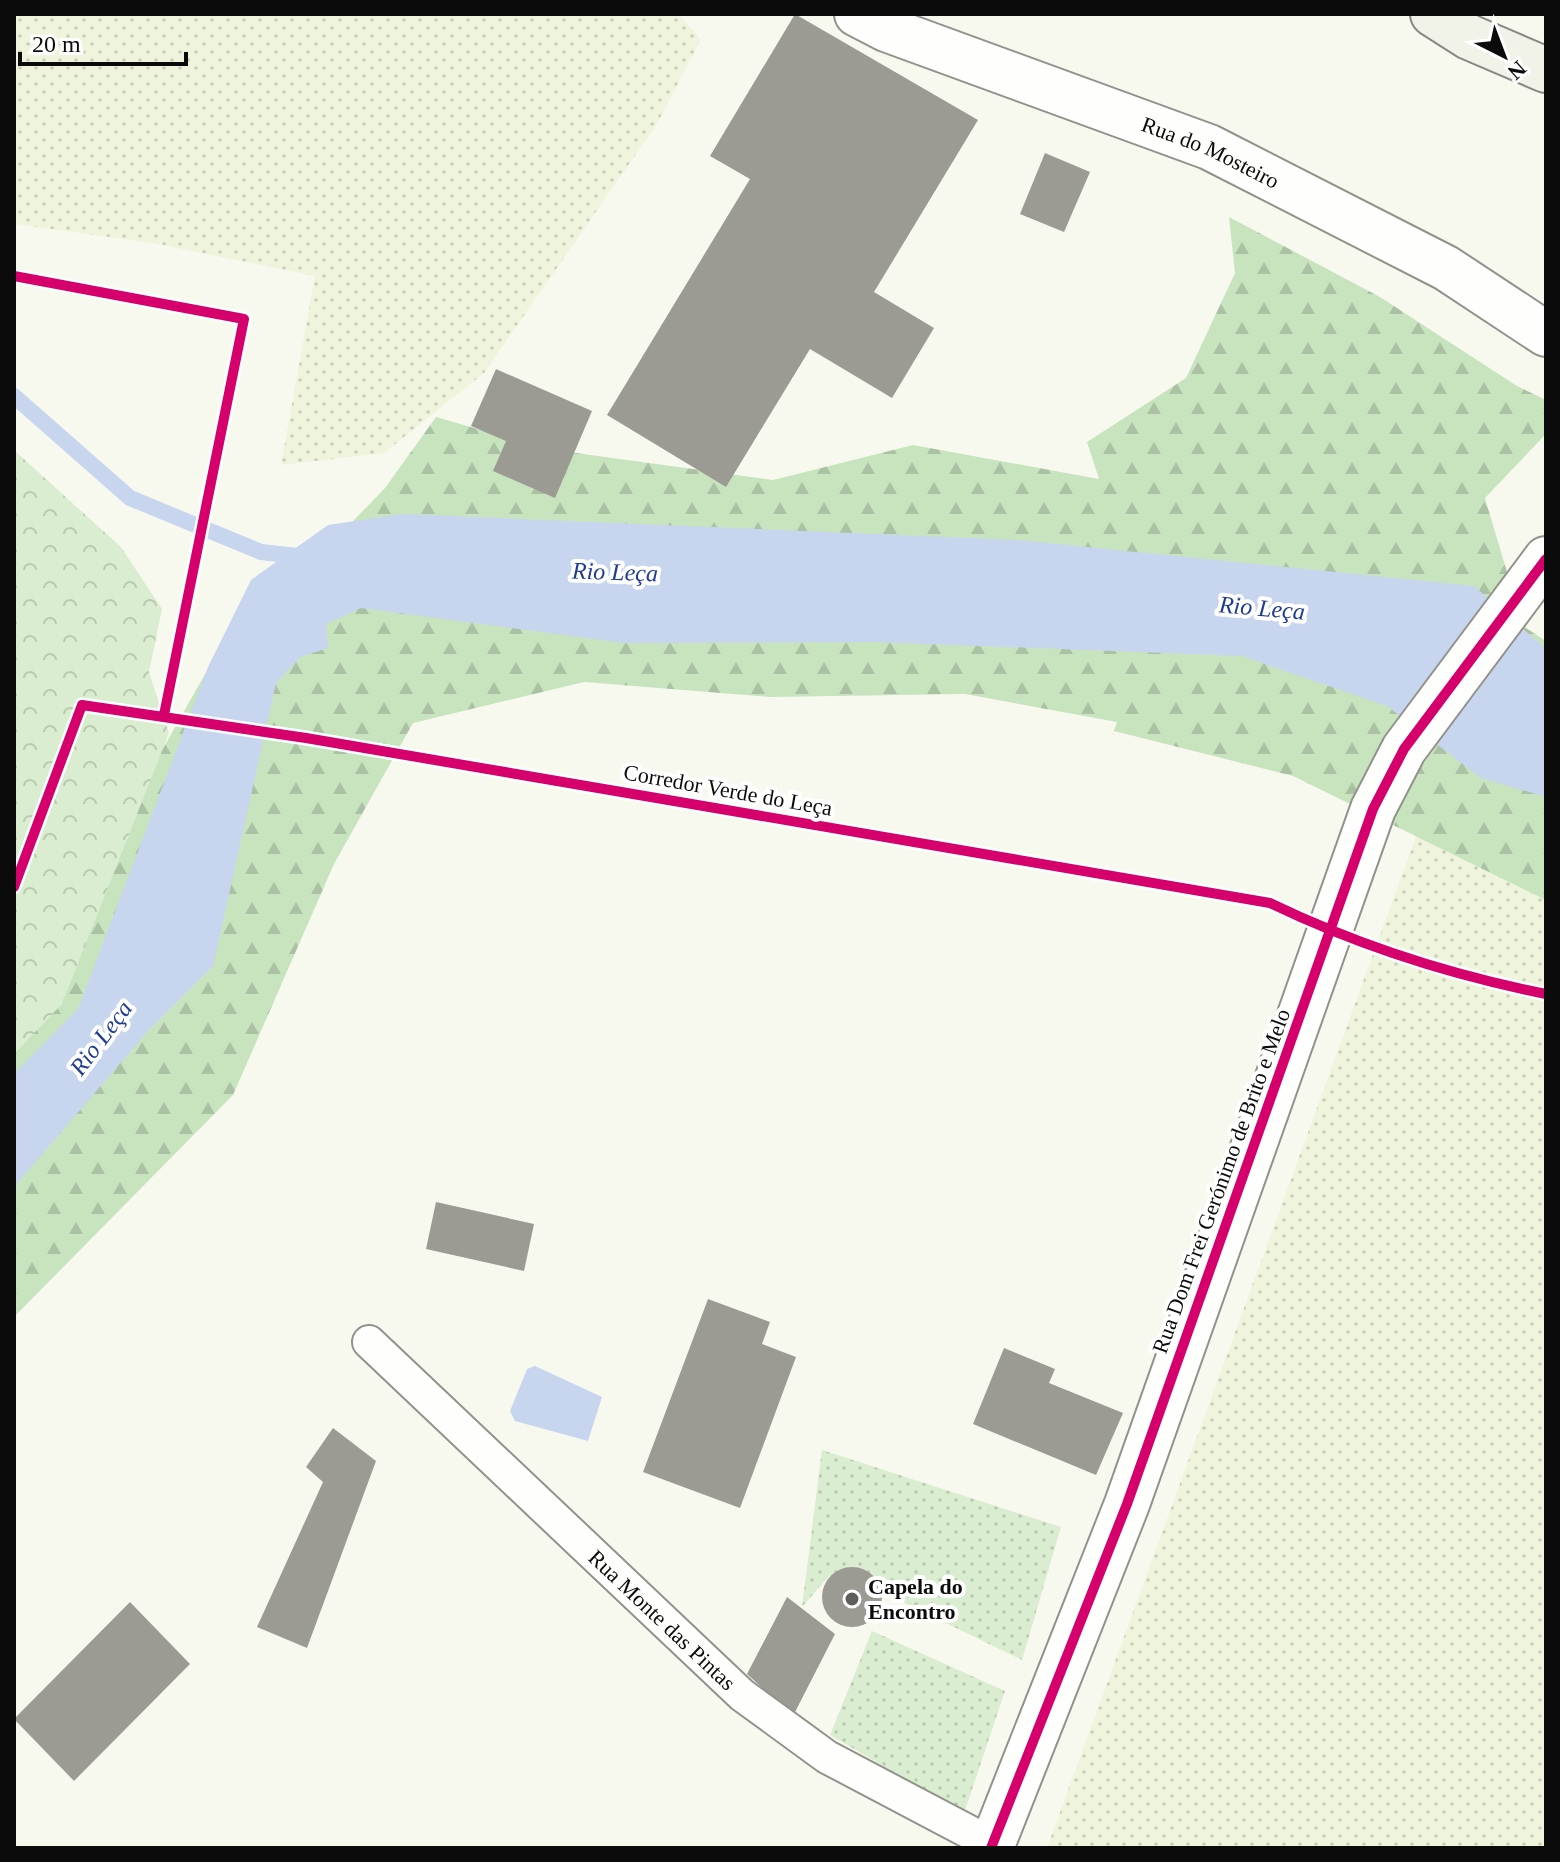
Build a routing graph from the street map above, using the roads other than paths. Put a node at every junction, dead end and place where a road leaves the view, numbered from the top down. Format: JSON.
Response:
{"nodes":[{"id":1,"x":857,"y":14,"type":"edge"},
{"id":2,"x":1433,"y":14,"type":"edge"},
{"id":3,"x":1546,"y":70,"type":"edge"},
{"id":4,"x":1546,"y":334,"type":"edge"},
{"id":5,"x":1546,"y":559,"type":"edge"},
{"id":6,"x":369,"y":1342,"type":"dead end"},
{"id":7,"x":992,"y":1846,"type":"edge"}],
"edges":[{"from":1,"to":4,"type":"street","name":"Rua do Mosteiro"},
{"from":2,"to":3,"type":"main road"},
{"from":5,"to":7,"type":"street","name":"Rua Dom Frei Gerónimo de Brito e Melo"},
{"from":6,"to":7,"type":"lane","name":"Rua Monte das Pintas"}]}
